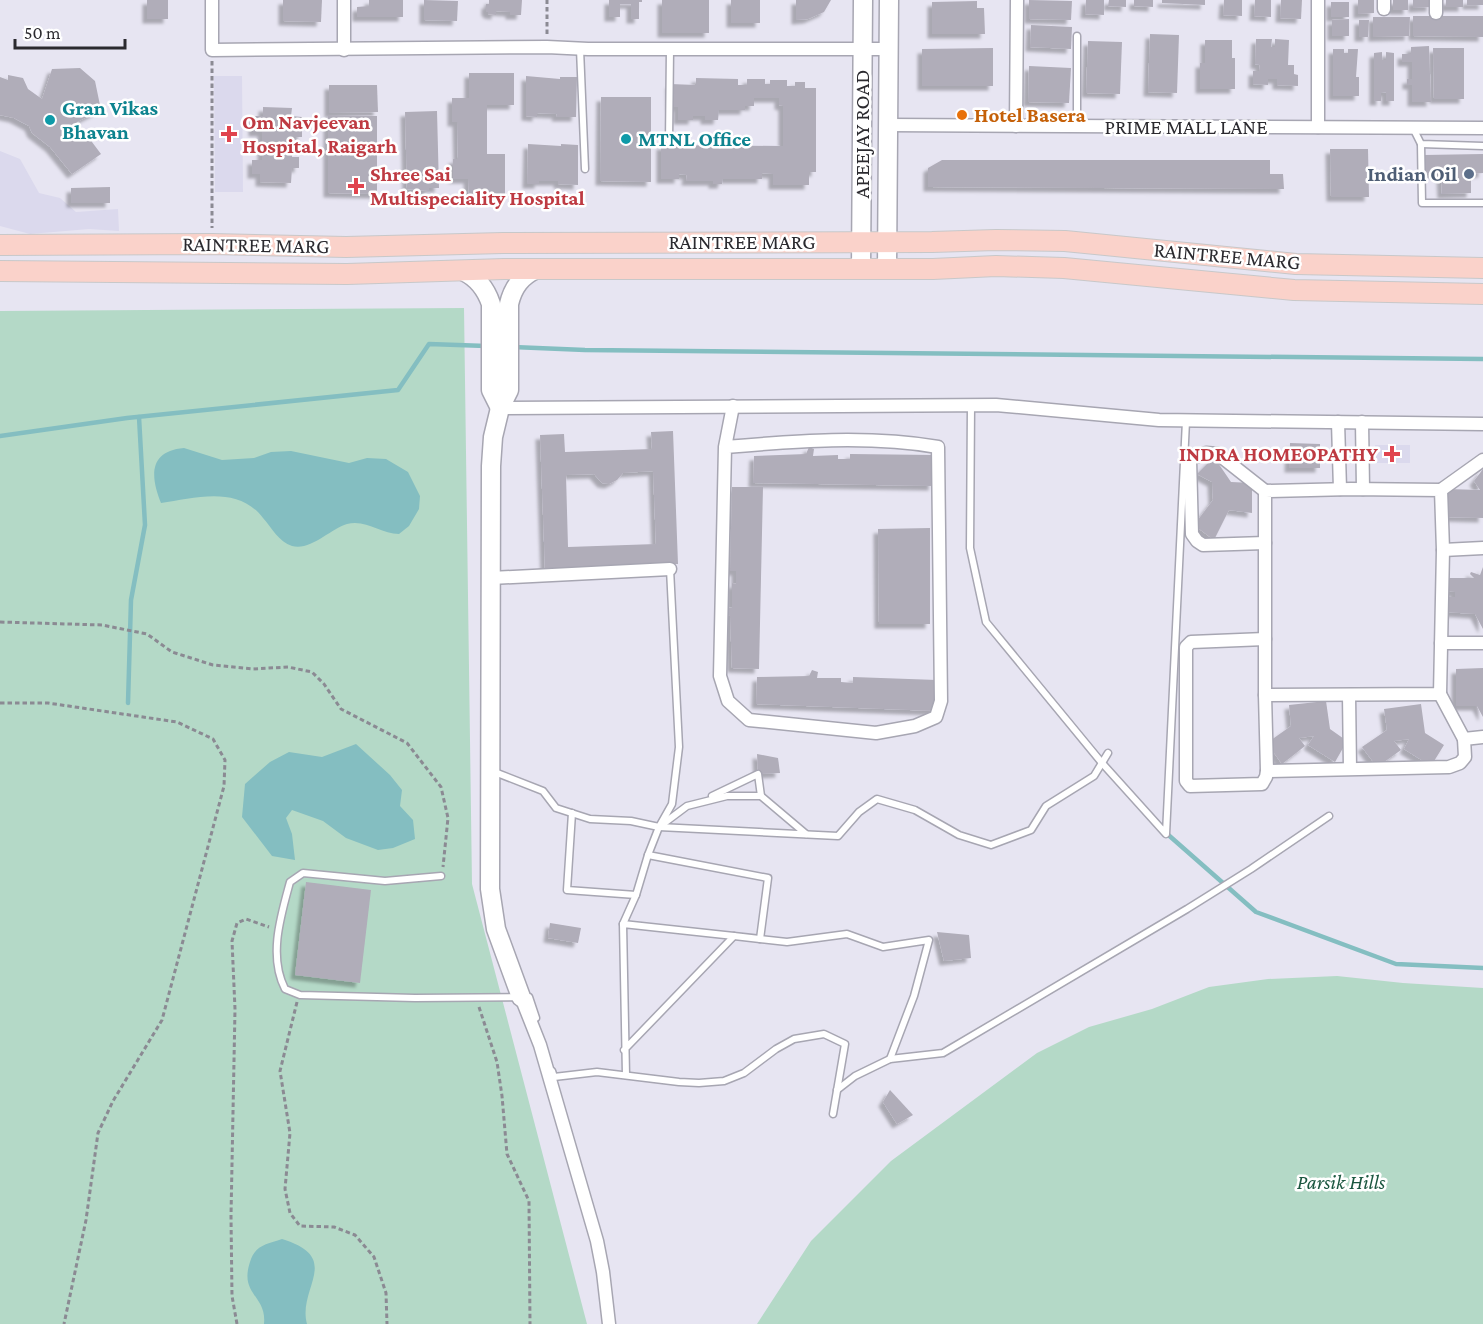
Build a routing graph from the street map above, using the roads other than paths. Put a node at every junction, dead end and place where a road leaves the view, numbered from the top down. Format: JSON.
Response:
{"nodes":[{"id":1,"x":212,"y":0,"type":"edge"},
{"id":2,"x":344,"y":0,"type":"edge"},
{"id":3,"x":863,"y":0,"type":"edge"},
{"id":4,"x":889,"y":0,"type":"edge"},
{"id":5,"x":1017,"y":0,"type":"edge"},
{"id":6,"x":1318,"y":0,"type":"edge"},
{"id":7,"x":1077,"y":36,"type":"dead end"},
{"id":8,"x":580,"y":49,"type":"junction"},
{"id":9,"x":863,"y":49,"type":"junction"},
{"id":10,"x":889,"y":49,"type":"junction"},
{"id":11,"x":344,"y":50,"type":"junction"},
{"id":12,"x":670,"y":50,"type":"junction"},
{"id":13,"x":888,"y":126,"type":"junction"},
{"id":14,"x":1016,"y":126,"type":"junction"},
{"id":15,"x":1077,"y":126,"type":"junction"},
{"id":16,"x":1318,"y":127,"type":"junction"},
{"id":17,"x":1413,"y":128,"type":"junction"},
{"id":18,"x":1483,"y":128,"type":"edge"},
{"id":19,"x":669,"y":141,"type":"dead end"},
{"id":20,"x":1421,"y":144,"type":"junction"},
{"id":21,"x":1483,"y":146,"type":"edge"},
{"id":22,"x":585,"y":169,"type":"dead end"},
{"id":23,"x":1483,"y":203,"type":"edge"},
{"id":24,"x":861,"y":242,"type":"junction"},
{"id":25,"x":888,"y":242,"type":"junction"},
{"id":26,"x":0,"y":245,"type":"edge"},
{"id":27,"x":1483,"y":268,"type":"edge"},
{"id":28,"x":537,"y":269,"type":"junction"},
{"id":29,"x":861,"y":269,"type":"junction"},
{"id":30,"x":887,"y":269,"type":"junction"},
{"id":31,"x":0,"y":271,"type":"edge"},
{"id":32,"x":463,"y":271,"type":"junction"},
{"id":33,"x":1483,"y":294,"type":"edge"},
{"id":34,"x":500,"y":329,"type":"junction"},
{"id":35,"x":971,"y":405,"type":"junction"},
{"id":36,"x":732,"y":406,"type":"junction"},
{"id":37,"x":500,"y":408,"type":"junction"},
{"id":38,"x":1186,"y":420,"type":"junction"},
{"id":39,"x":1338,"y":422,"type":"junction"},
{"id":40,"x":1362,"y":423,"type":"junction"},
{"id":41,"x":1483,"y":424,"type":"edge"},
{"id":42,"x":725,"y":447,"type":"junction"},
{"id":43,"x":1483,"y":460,"type":"edge"},
{"id":44,"x":1340,"y":489,"type":"junction"},
{"id":45,"x":1364,"y":489,"type":"junction"},
{"id":46,"x":1441,"y":490,"type":"junction"},
{"id":47,"x":1265,"y":491,"type":"junction"},
{"id":48,"x":1265,"y":543,"type":"junction"},
{"id":49,"x":1483,"y":548,"type":"edge"},
{"id":50,"x":1443,"y":550,"type":"junction"},
{"id":51,"x":670,"y":569,"type":"joint"},
{"id":52,"x":491,"y":578,"type":"junction"},
{"id":53,"x":1265,"y":639,"type":"junction"},
{"id":54,"x":1441,"y":643,"type":"junction"},
{"id":55,"x":1483,"y":643,"type":"edge"},
{"id":56,"x":1349,"y":694,"type":"junction"},
{"id":57,"x":1440,"y":694,"type":"junction"},
{"id":58,"x":1265,"y":695,"type":"junction"},
{"id":59,"x":1483,"y":737,"type":"edge"},
{"id":60,"x":1464,"y":739,"type":"junction"},
{"id":61,"x":1108,"y":753,"type":"dead end"},
{"id":62,"x":1102,"y":763,"type":"junction"},
{"id":63,"x":1350,"y":768,"type":"junction"},
{"id":64,"x":490,"y":771,"type":"junction"},
{"id":65,"x":1267,"y":771,"type":"junction"},
{"id":66,"x":761,"y":796,"type":"junction"},
{"id":67,"x":698,"y":803,"type":"junction"},
{"id":68,"x":572,"y":813,"type":"junction"},
{"id":69,"x":1329,"y":816,"type":"dead end"},
{"id":70,"x":658,"y":827,"type":"junction"},
{"id":71,"x":807,"y":834,"type":"junction"},
{"id":72,"x":648,"y":855,"type":"junction"},
{"id":73,"x":441,"y":876,"type":"road end"},
{"id":74,"x":636,"y":895,"type":"junction"},
{"id":75,"x":623,"y":924,"type":"junction"},
{"id":76,"x":734,"y":936,"type":"junction"},
{"id":77,"x":760,"y":939,"type":"junction"},
{"id":78,"x":521,"y":997,"type":"junction"},
{"id":79,"x":624,"y":1050,"type":"junction"},
{"id":80,"x":890,"y":1059,"type":"junction"},
{"id":81,"x":626,"y":1075,"type":"junction"},
{"id":82,"x":837,"y":1090,"type":"junction"},
{"id":83,"x":833,"y":1114,"type":"dead end"},
{"id":84,"x":609,"y":1324,"type":"edge"}],
"edges":[{"from":1,"to":11,"type":"street"},
{"from":2,"to":11,"type":"street"},
{"from":3,"to":9,"type":"street","name":"APEEJAY ROAD"},
{"from":4,"to":10,"type":"street","name":"APEEJAY ROAD"},
{"from":5,"to":14,"type":"street"},
{"from":6,"to":16,"type":"street"},
{"from":7,"to":15,"type":"lane"},
{"from":8,"to":11,"type":"street"},
{"from":8,"to":12,"type":"street"},
{"from":8,"to":22,"type":"lane"},
{"from":9,"to":10,"type":"street"},
{"from":9,"to":12,"type":"street"},
{"from":9,"to":24,"type":"street","name":"APEEJAY ROAD"},
{"from":10,"to":13,"type":"street","name":"APEEJAY ROAD"},
{"from":12,"to":19,"type":"lane"},
{"from":13,"to":14,"type":"street","name":"PRIME MALL LANE"},
{"from":13,"to":25,"type":"street","name":"APEEJAY ROAD"},
{"from":14,"to":15,"type":"street","name":"PRIME MALL LANE"},
{"from":15,"to":16,"type":"street","name":"PRIME MALL LANE"},
{"from":16,"to":17,"type":"street","name":"PRIME MALL LANE"},
{"from":17,"to":18,"type":"street","name":"PRIME MALL LANE"},
{"from":17,"to":20,"type":"lane"},
{"from":20,"to":21,"type":"lane"},
{"from":20,"to":23,"type":"lane"},
{"from":24,"to":25,"type":"main road","name":"RAINTREE MARG"},
{"from":24,"to":26,"type":"main road","name":"RAINTREE MARG"},
{"from":24,"to":29,"type":"street","name":"APEEJAY ROAD"},
{"from":25,"to":27,"type":"main road","name":"RAINTREE MARG"},
{"from":25,"to":30,"type":"street","name":"APEEJAY ROAD"},
{"from":28,"to":29,"type":"main road","name":"RAINTREE MARG"},
{"from":28,"to":32,"type":"main road","name":"RAINTREE MARG"},
{"from":28,"to":34,"type":"street"},
{"from":29,"to":30,"type":"main road","name":"RAINTREE MARG"},
{"from":30,"to":33,"type":"main road","name":"RAINTREE MARG"},
{"from":31,"to":32,"type":"main road","name":"RAINTREE MARG"},
{"from":32,"to":34,"type":"street"},
{"from":34,"to":37,"type":"street"},
{"from":35,"to":36,"type":"street"},
{"from":35,"to":38,"type":"street"},
{"from":35,"to":62,"type":"lane"},
{"from":36,"to":37,"type":"street"},
{"from":36,"to":42,"type":"street"},
{"from":37,"to":52,"type":"street"},
{"from":38,"to":39,"type":"street"},
{"from":38,"to":62,"type":"lane"},
{"from":39,"to":40,"type":"street"},
{"from":39,"to":44,"type":"street"},
{"from":40,"to":41,"type":"street"},
{"from":40,"to":45,"type":"street"},
{"from":42,"to":42,"type":"street"},
{"from":43,"to":46,"type":"street"},
{"from":44,"to":45,"type":"street"},
{"from":44,"to":47,"type":"street"},
{"from":45,"to":46,"type":"street"},
{"from":46,"to":50,"type":"street"},
{"from":47,"to":48,"type":"street"},
{"from":47,"to":48,"type":"street"},
{"from":48,"to":53,"type":"street"},
{"from":49,"to":50,"type":"street"},
{"from":50,"to":54,"type":"street"},
{"from":51,"to":52,"type":"street"},
{"from":51,"to":70,"type":"lane"},
{"from":52,"to":64,"type":"street"},
{"from":53,"to":58,"type":"street"},
{"from":53,"to":65,"type":"street"},
{"from":54,"to":55,"type":"street"},
{"from":54,"to":57,"type":"street"},
{"from":56,"to":57,"type":"street"},
{"from":56,"to":58,"type":"street"},
{"from":56,"to":63,"type":"street"},
{"from":57,"to":60,"type":"street"},
{"from":58,"to":65,"type":"street"},
{"from":59,"to":60,"type":"street"},
{"from":60,"to":63,"type":"street"},
{"from":61,"to":62,"type":"lane"},
{"from":62,"to":71,"type":"lane"},
{"from":63,"to":65,"type":"street"},
{"from":64,"to":68,"type":"lane"},
{"from":64,"to":78,"type":"street"},
{"from":66,"to":67,"type":"lane"},
{"from":66,"to":67,"type":"lane"},
{"from":66,"to":71,"type":"lane"},
{"from":67,"to":70,"type":"lane"},
{"from":68,"to":70,"type":"lane"},
{"from":68,"to":74,"type":"lane"},
{"from":69,"to":80,"type":"lane"},
{"from":70,"to":71,"type":"lane"},
{"from":70,"to":72,"type":"lane"},
{"from":72,"to":74,"type":"lane"},
{"from":72,"to":77,"type":"lane"},
{"from":73,"to":78,"type":"lane"},
{"from":74,"to":75,"type":"lane"},
{"from":75,"to":76,"type":"lane"},
{"from":75,"to":79,"type":"lane"},
{"from":76,"to":77,"type":"lane"},
{"from":76,"to":79,"type":"lane"},
{"from":77,"to":80,"type":"lane"},
{"from":78,"to":81,"type":"lane"},
{"from":78,"to":84,"type":"street"},
{"from":79,"to":81,"type":"lane"},
{"from":80,"to":82,"type":"lane"},
{"from":81,"to":82,"type":"lane"},
{"from":82,"to":83,"type":"lane"}]}
